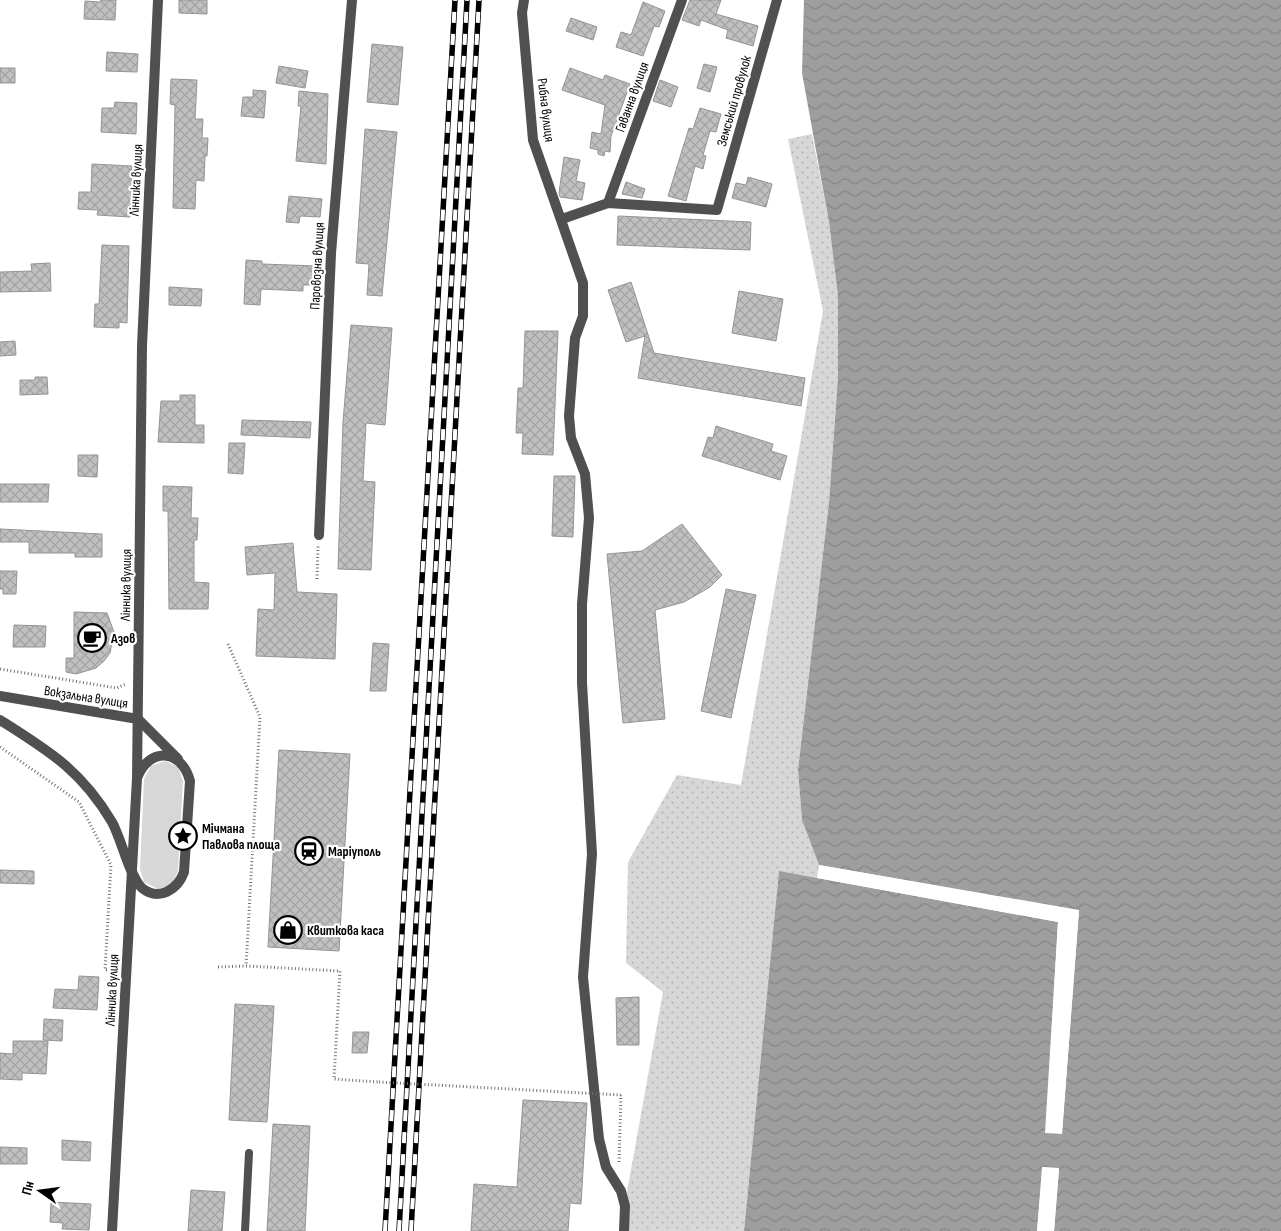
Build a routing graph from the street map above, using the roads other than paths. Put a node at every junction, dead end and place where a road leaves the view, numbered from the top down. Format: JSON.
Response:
{"nodes":[{"id":1,"x":158,"y":0,"type":"edge"},
{"id":2,"x":352,"y":0,"type":"edge"},
{"id":3,"x":524,"y":0,"type":"edge"},
{"id":4,"x":682,"y":0,"type":"edge"},
{"id":5,"x":777,"y":0,"type":"edge"},
{"id":6,"x":608,"y":203,"type":"junction"},
{"id":7,"x":562,"y":219,"type":"junction"},
{"id":8,"x":319,"y":535,"type":"road end"},
{"id":9,"x":0,"y":696,"type":"edge"},
{"id":10,"x":138,"y":719,"type":"junction"},
{"id":11,"x":0,"y":720,"type":"edge"},
{"id":12,"x":180,"y":761,"type":"junction"},
{"id":13,"x":137,"y":778,"type":"junction"},
{"id":14,"x":132,"y":869,"type":"junction"},
{"id":15,"x":131,"y":892,"type":"junction"},
{"id":16,"x":154,"y":893,"type":"junction"},
{"id":17,"x":249,"y":1153,"type":"dead end"},
{"id":18,"x":112,"y":1231,"type":"edge"},
{"id":19,"x":245,"y":1231,"type":"edge"},
{"id":20,"x":624,"y":1231,"type":"edge"}],
"edges":[{"from":1,"to":10,"type":"street","name":"Лінника вулиця"},
{"from":2,"to":8,"type":"street","name":"Паровозна вулиця"},
{"from":3,"to":7,"type":"street","name":"Рибна вулиця"},
{"from":4,"to":6,"type":"street","name":"Гаванна вулиця"},
{"from":5,"to":6,"type":"street","name":"Земський провулок"},
{"from":6,"to":7,"type":"street"},
{"from":7,"to":20,"type":"street","name":"Рибна вулиця"},
{"from":9,"to":10,"type":"street","name":"Вокзальна вулиця"},
{"from":10,"to":12,"type":"street","name":"Вокзальна вулиця"},
{"from":10,"to":13,"type":"street","name":"Лінника вулиця"},
{"from":11,"to":14,"type":"street"},
{"from":12,"to":13,"type":"street"},
{"from":12,"to":16,"type":"street"},
{"from":13,"to":14,"type":"street","name":"Лінника вулиця"},
{"from":14,"to":15,"type":"street","name":"Лінника вулиця"},
{"from":14,"to":16,"type":"street"},
{"from":15,"to":16,"type":"street"},
{"from":15,"to":18,"type":"street","name":"Лінника вулиця"},
{"from":17,"to":19,"type":"lane"}]}
